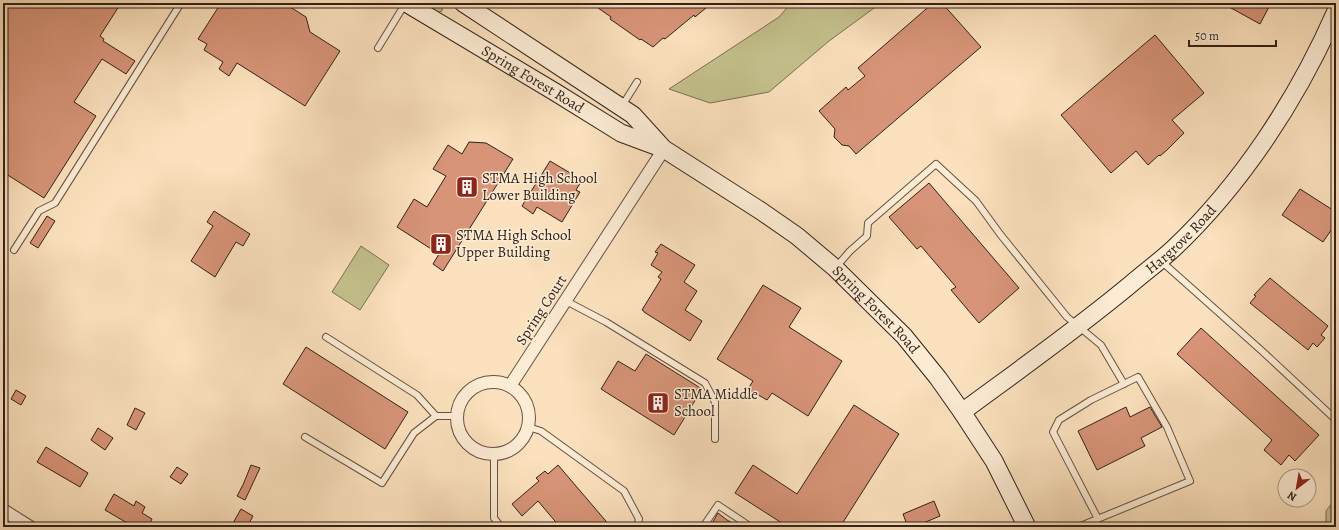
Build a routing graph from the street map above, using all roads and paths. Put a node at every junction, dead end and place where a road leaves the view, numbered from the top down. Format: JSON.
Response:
{"nodes":[{"id":1,"x":181,"y":3,"type":"edge"},
{"id":2,"x":406,"y":3,"type":"edge"},
{"id":3,"x":463,"y":3,"type":"edge"},
{"id":4,"x":1336,"y":11,"type":"edge"},
{"id":5,"x":378,"y":48,"type":"dead end"},
{"id":6,"x":637,"y":82,"type":"dead end"},
{"id":7,"x":621,"y":108,"type":"junction"},
{"id":8,"x":664,"y":149,"type":"junction"},
{"id":9,"x":14,"y":250,"type":"dead end"},
{"id":10,"x":1160,"y":260,"type":"junction"},
{"id":11,"x":835,"y":268,"type":"junction"},
{"id":12,"x":566,"y":301,"type":"junction"},
{"id":13,"x":1077,"y":326,"type":"junction"},
{"id":14,"x":326,"y":337,"type":"dead end"},
{"id":15,"x":1124,"y":384,"type":"junction"},
{"id":16,"x":510,"y":386,"type":"junction"},
{"id":17,"x":962,"y":412,"type":"junction"},
{"id":18,"x":436,"y":416,"type":"junction"},
{"id":19,"x":456,"y":416,"type":"junction"},
{"id":20,"x":1336,"y":424,"type":"edge"},
{"id":21,"x":528,"y":427,"type":"junction"},
{"id":22,"x":305,"y":437,"type":"dead end"},
{"id":23,"x":715,"y":438,"type":"dead end"},
{"id":24,"x":494,"y":455,"type":"junction"},
{"id":25,"x":3,"y":510,"type":"edge"},
{"id":26,"x":1098,"y":519,"type":"junction"},
{"id":27,"x":30,"y":527,"type":"edge"},
{"id":28,"x":501,"y":527,"type":"edge"},
{"id":29,"x":638,"y":527,"type":"edge"},
{"id":30,"x":704,"y":527,"type":"edge"},
{"id":31,"x":751,"y":527,"type":"edge"},
{"id":32,"x":1027,"y":527,"type":"edge"},
{"id":33,"x":1078,"y":527,"type":"edge"}],
"edges":[{"from":1,"to":9,"type":"lane"},
{"from":2,"to":5,"type":"lane"},
{"from":2,"to":8,"type":"main road","name":"Spring Forest Road"},
{"from":3,"to":7,"type":"main road","name":"Spring Forest Road"},
{"from":4,"to":10,"type":"main road","name":"Hargrove Road"},
{"from":6,"to":7,"type":"lane"},
{"from":7,"to":8,"type":"main road","name":"Spring Forest Road"},
{"from":8,"to":11,"type":"main road","name":"Spring Forest Road"},
{"from":8,"to":12,"type":"street","name":"Spring Court"},
{"from":10,"to":13,"type":"main road","name":"Hargrove Road"},
{"from":10,"to":20,"type":"lane"},
{"from":11,"to":13,"type":"lane"},
{"from":11,"to":17,"type":"main road","name":"Spring Forest Road"},
{"from":12,"to":16,"type":"street","name":"Spring Court"},
{"from":12,"to":23,"type":"lane"},
{"from":13,"to":15,"type":"lane"},
{"from":13,"to":17,"type":"main road","name":"Hargrove Road"},
{"from":14,"to":18,"type":"lane"},
{"from":15,"to":26,"type":"lane"},
{"from":15,"to":26,"type":"lane"},
{"from":16,"to":19,"type":"street"},
{"from":16,"to":21,"type":"street"},
{"from":17,"to":32,"type":"main road","name":"Spring Forest Road"},
{"from":18,"to":19,"type":"lane"},
{"from":18,"to":22,"type":"lane"},
{"from":19,"to":24,"type":"street"},
{"from":21,"to":24,"type":"street"},
{"from":21,"to":29,"type":"lane"},
{"from":24,"to":28,"type":"lane"},
{"from":25,"to":27,"type":"street"},
{"from":26,"to":33,"type":"lane"},
{"from":30,"to":31,"type":"lane"}]}
